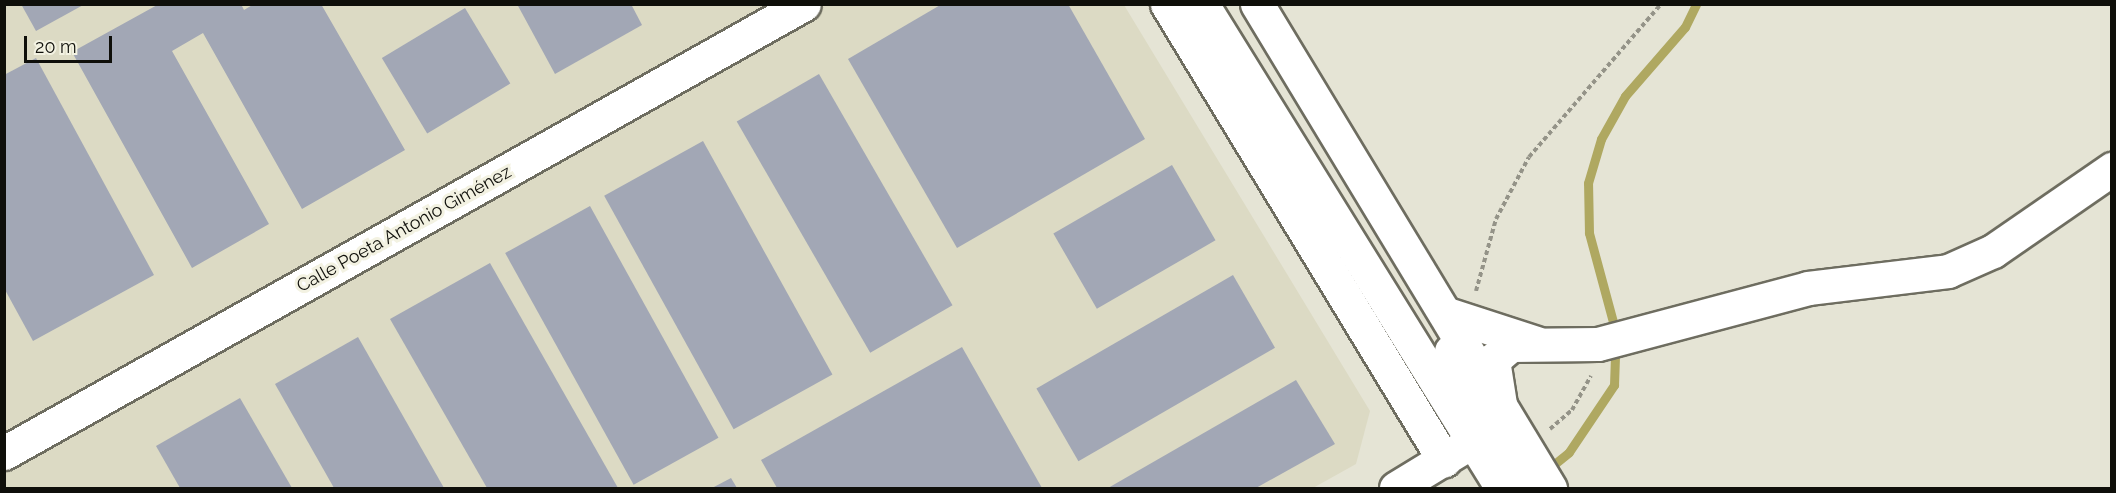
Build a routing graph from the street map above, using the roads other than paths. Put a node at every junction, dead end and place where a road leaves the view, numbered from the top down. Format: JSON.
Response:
{"nodes":[{"id":1,"x":804,"y":4,"type":"edge"},
{"id":2,"x":1167,"y":4,"type":"edge"},
{"id":3,"x":1202,"y":4,"type":"edge"},
{"id":4,"x":1241,"y":4,"type":"edge"},
{"id":5,"x":1257,"y":4,"type":"edge"},
{"id":6,"x":1339,"y":138,"type":"junction"},
{"id":7,"x":2105,"y":177,"type":"edge"},
{"id":8,"x":1458,"y":317,"type":"junction"},
{"id":9,"x":1538,"y":344,"type":"junction"},
{"id":10,"x":1500,"y":404,"type":"junction"},
{"id":11,"x":1473,"y":441,"type":"junction"},
{"id":12,"x":4,"y":453,"type":"edge"},
{"id":13,"x":1444,"y":460,"type":"junction"},
{"id":14,"x":1396,"y":489,"type":"edge"},
{"id":15,"x":1502,"y":489,"type":"edge"},
{"id":16,"x":1532,"y":489,"type":"edge"},
{"id":17,"x":1550,"y":489,"type":"edge"}],
"edges":[{"from":1,"to":12,"type":"street","name":"Calle Poeta Antonio Giménez"},
{"from":2,"to":13,"type":"street"},
{"from":3,"to":11,"type":"street"},
{"from":4,"to":6,"type":"street"},
{"from":5,"to":6,"type":"street"},
{"from":6,"to":8,"type":"street"},
{"from":6,"to":11,"type":"street"},
{"from":7,"to":9,"type":"street"},
{"from":8,"to":9,"type":"street"},
{"from":8,"to":10,"type":"street"},
{"from":9,"to":10,"type":"street"},
{"from":10,"to":17,"type":"street"},
{"from":11,"to":13,"type":"street"},
{"from":11,"to":15,"type":"street"},
{"from":11,"to":16,"type":"street"},
{"from":13,"to":14,"type":"street"}]}
